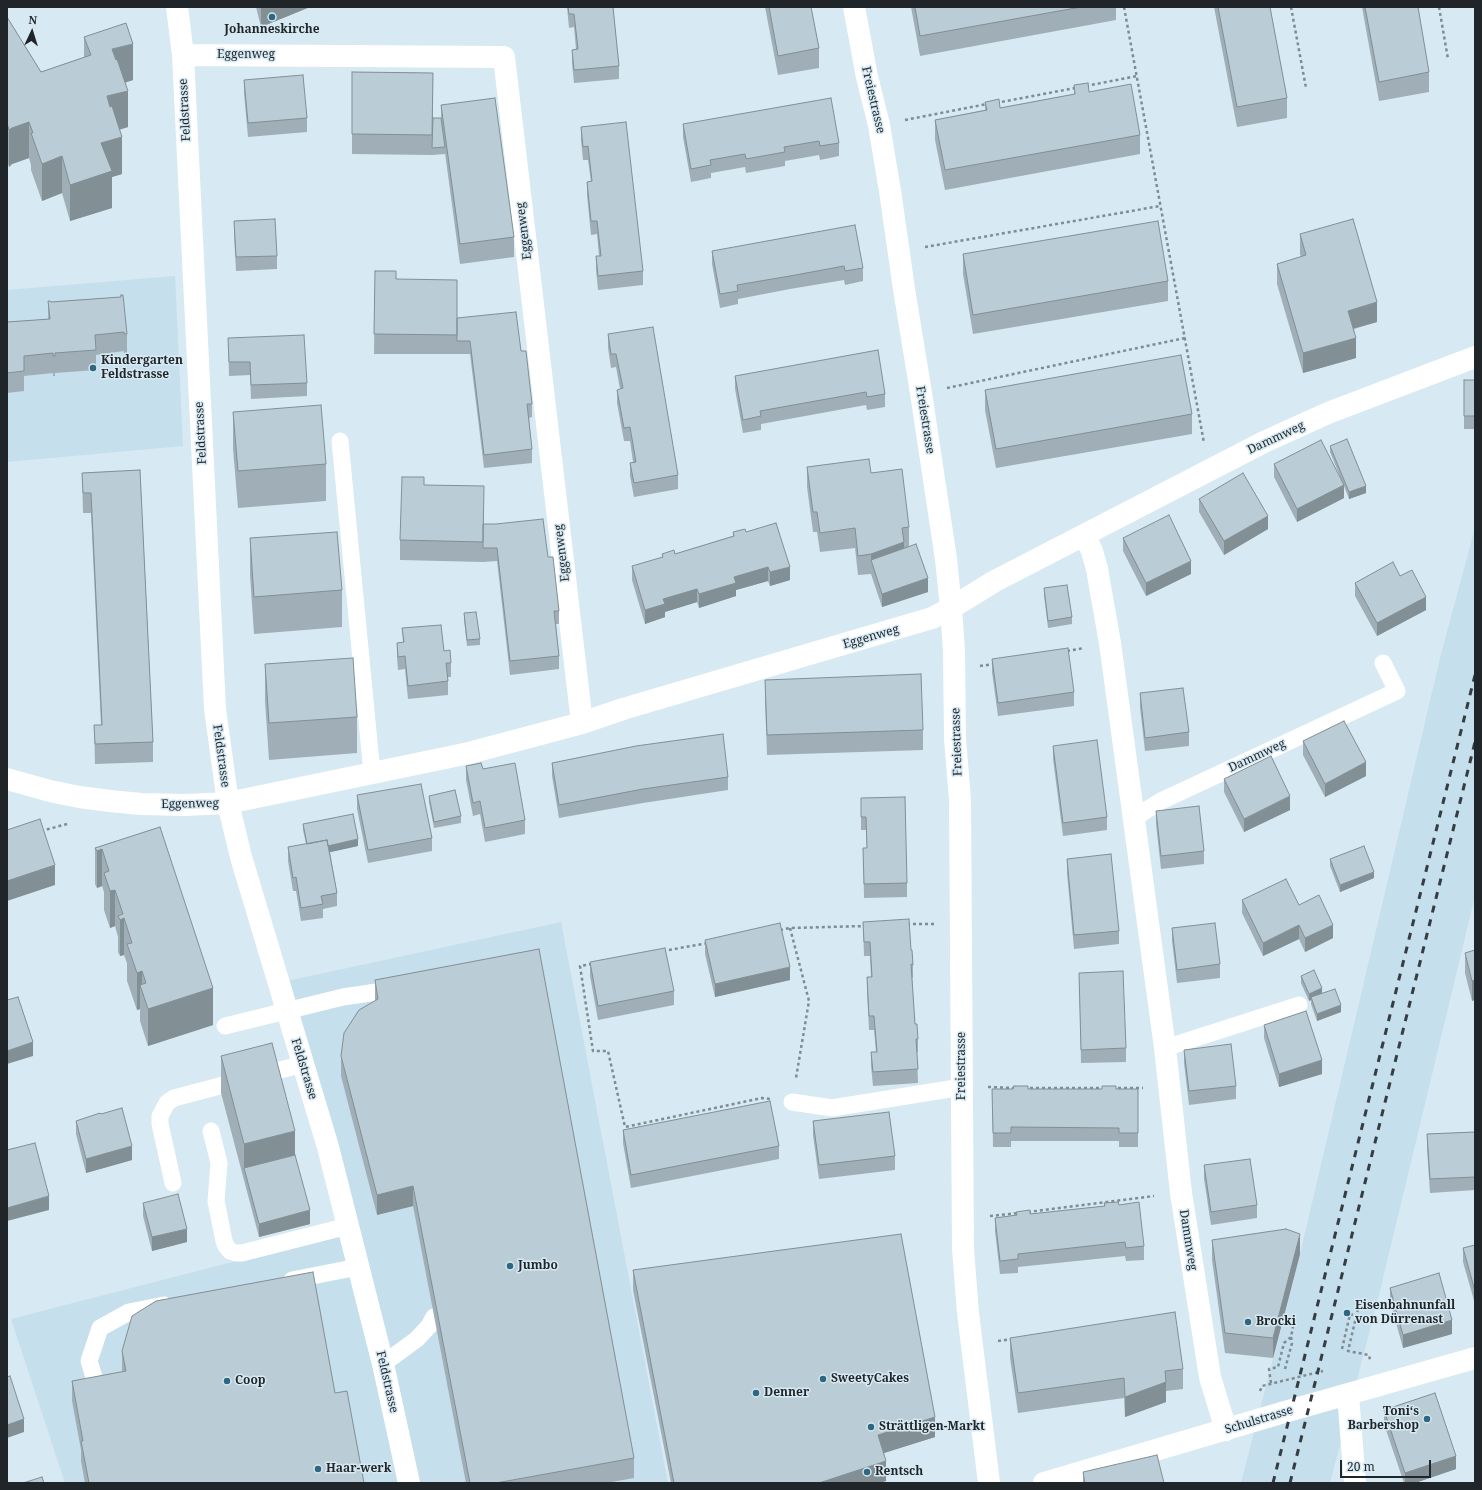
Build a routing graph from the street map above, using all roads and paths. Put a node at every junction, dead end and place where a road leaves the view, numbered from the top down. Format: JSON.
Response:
{"nodes":[{"id":1,"x":177,"y":7,"type":"edge"},
{"id":2,"x":854,"y":7,"type":"edge"},
{"id":3,"x":1124,"y":7,"type":"edge"},
{"id":4,"x":1291,"y":7,"type":"edge"},
{"id":5,"x":1439,"y":7,"type":"edge"},
{"id":6,"x":183,"y":55,"type":"junction"},
{"id":7,"x":1448,"y":59,"type":"dead end"},
{"id":8,"x":1137,"y":76,"type":"junction"},
{"id":9,"x":1306,"y":88,"type":"dead end"},
{"id":10,"x":879,"y":124,"type":"junction"},
{"id":11,"x":1160,"y":206,"type":"junction"},
{"id":12,"x":899,"y":252,"type":"junction"},
{"id":13,"x":1185,"y":338,"type":"junction"},
{"id":14,"x":1475,"y":357,"type":"edge"},
{"id":15,"x":921,"y":394,"type":"junction"},
{"id":16,"x":340,"y":441,"type":"dead end"},
{"id":17,"x":1209,"y":471,"type":"junction"},
{"id":18,"x":1084,"y":535,"type":"junction"},
{"id":19,"x":951,"y":608,"type":"junction"},
{"id":20,"x":1110,"y":644,"type":"junction"},
{"id":21,"x":1064,"y":652,"type":"edge"},
{"id":22,"x":1001,"y":663,"type":"edge"},
{"id":23,"x":1384,"y":663,"type":"dead end"},
{"id":24,"x":954,"y":671,"type":"junction"},
{"id":25,"x":582,"y":723,"type":"junction"},
{"id":26,"x":372,"y":773,"type":"junction"},
{"id":27,"x":7,"y":779,"type":"edge"},
{"id":28,"x":228,"y":803,"type":"junction"},
{"id":29,"x":1134,"y":818,"type":"junction"},
{"id":30,"x":961,"y":923,"type":"junction"},
{"id":31,"x":907,"y":924,"type":"edge"},
{"id":32,"x":868,"y":926,"type":"edge"},
{"id":33,"x":790,"y":928,"type":"junction"},
{"id":34,"x":774,"y":931,"type":"edge"},
{"id":35,"x":712,"y":942,"type":"edge"},
{"id":36,"x":658,"y":952,"type":"edge"},
{"id":37,"x":596,"y":963,"type":"edge"},
{"id":38,"x":390,"y":990,"type":"edge"},
{"id":39,"x":1299,"y":1006,"type":"dead end"},
{"id":40,"x":287,"y":1010,"type":"junction"},
{"id":41,"x":225,"y":1026,"type":"dead end"},
{"id":42,"x":1165,"y":1048,"type":"junction"},
{"id":43,"x":303,"y":1064,"type":"junction"},
{"id":44,"x":962,"y":1087,"type":"junction"},
{"id":45,"x":1170,"y":1088,"type":"junction"},
{"id":46,"x":792,"y":1102,"type":"junction"},
{"id":47,"x":211,"y":1131,"type":"dead end"},
{"id":48,"x":173,"y":1183,"type":"dead end"},
{"id":49,"x":1181,"y":1193,"type":"junction"},
{"id":50,"x":962,"y":1220,"type":"junction"},
{"id":51,"x":348,"y":1226,"type":"junction"},
{"id":52,"x":358,"y":1267,"type":"junction"},
{"id":53,"x":273,"y":1283,"type":"edge"},
{"id":54,"x":176,"y":1302,"type":"edge"},
{"id":55,"x":1358,"y":1309,"type":"dead end"},
{"id":56,"x":1356,"y":1316,"type":"junction"},
{"id":57,"x":434,"y":1317,"type":"edge"},
{"id":58,"x":1293,"y":1327,"type":"dead end"},
{"id":59,"x":1291,"y":1336,"type":"junction"},
{"id":60,"x":1017,"y":1338,"type":"edge"},
{"id":61,"x":972,"y":1345,"type":"junction"},
{"id":62,"x":1342,"y":1349,"type":"dead end"},
{"id":63,"x":1370,"y":1355,"type":"dead end"},
{"id":64,"x":1475,"y":1358,"type":"edge"},
{"id":65,"x":383,"y":1364,"type":"junction"},
{"id":66,"x":1285,"y":1370,"type":"dead end"},
{"id":67,"x":1271,"y":1383,"type":"dead end"},
{"id":68,"x":1348,"y":1395,"type":"junction"},
{"id":69,"x":100,"y":1396,"type":"edge"},
{"id":70,"x":1226,"y":1430,"type":"junction"},
{"id":71,"x":409,"y":1483,"type":"edge"},
{"id":72,"x":989,"y":1483,"type":"edge"},
{"id":73,"x":1044,"y":1483,"type":"edge"},
{"id":74,"x":1355,"y":1483,"type":"edge"}],
"edges":[{"from":1,"to":6,"type":"street","name":"Feldstrasse"},
{"from":2,"to":10,"type":"street","name":"Freiestrasse"},
{"from":3,"to":8,"type":"path"},
{"from":4,"to":9,"type":"path"},
{"from":5,"to":7,"type":"path"},
{"from":6,"to":25,"type":"street","name":"Eggenweg"},
{"from":6,"to":28,"type":"street","name":"Feldstrasse"},
{"from":8,"to":10,"type":"path"},
{"from":8,"to":11,"type":"path"},
{"from":10,"to":12,"type":"street","name":"Freiestrasse"},
{"from":11,"to":12,"type":"path"},
{"from":11,"to":13,"type":"path"},
{"from":12,"to":15,"type":"street","name":"Freiestrasse"},
{"from":13,"to":15,"type":"path"},
{"from":13,"to":17,"type":"path"},
{"from":14,"to":17,"type":"street","name":"Dammweg"},
{"from":15,"to":19,"type":"street","name":"Freiestrasse"},
{"from":16,"to":26,"type":"lane"},
{"from":17,"to":18,"type":"street","name":"Dammweg"},
{"from":18,"to":19,"type":"street","name":"Dammweg"},
{"from":18,"to":20,"type":"street","name":"Dammweg"},
{"from":19,"to":24,"type":"street","name":"Freiestrasse"},
{"from":19,"to":25,"type":"street","name":"Eggenweg"},
{"from":20,"to":21,"type":"path"},
{"from":20,"to":29,"type":"street","name":"Dammweg"},
{"from":22,"to":24,"type":"path"},
{"from":23,"to":29,"type":"lane","name":"Dammweg"},
{"from":24,"to":30,"type":"street","name":"Freiestrasse"},
{"from":25,"to":26,"type":"street","name":"Eggenweg"},
{"from":26,"to":28,"type":"street","name":"Eggenweg"},
{"from":27,"to":28,"type":"street","name":"Eggenweg"},
{"from":28,"to":40,"type":"street","name":"Feldstrasse"},
{"from":29,"to":42,"type":"street","name":"Dammweg"},
{"from":30,"to":31,"type":"path"},
{"from":30,"to":44,"type":"street","name":"Freiestrasse"},
{"from":32,"to":33,"type":"path"},
{"from":33,"to":34,"type":"path"},
{"from":33,"to":46,"type":"path"},
{"from":35,"to":36,"type":"path"},
{"from":37,"to":46,"type":"path"},
{"from":38,"to":40,"type":"lane"},
{"from":39,"to":42,"type":"lane"},
{"from":40,"to":41,"type":"lane"},
{"from":40,"to":43,"type":"street","name":"Feldstrasse"},
{"from":42,"to":45,"type":"street","name":"Dammweg"},
{"from":43,"to":48,"type":"lane"},
{"from":43,"to":51,"type":"street","name":"Feldstrasse"},
{"from":44,"to":45,"type":"path"},
{"from":44,"to":46,"type":"lane"},
{"from":44,"to":50,"type":"street","name":"Freiestrasse"},
{"from":45,"to":49,"type":"street","name":"Dammweg"},
{"from":47,"to":51,"type":"lane"},
{"from":49,"to":50,"type":"path"},
{"from":49,"to":70,"type":"street","name":"Dammweg"},
{"from":50,"to":61,"type":"street","name":"Freiestrasse"},
{"from":51,"to":52,"type":"street","name":"Feldstrasse"},
{"from":52,"to":53,"type":"lane"},
{"from":52,"to":65,"type":"street","name":"Feldstrasse"},
{"from":54,"to":69,"type":"lane"},
{"from":55,"to":56,"type":"path"},
{"from":56,"to":62,"type":"path"},
{"from":56,"to":63,"type":"path"},
{"from":57,"to":65,"type":"lane"},
{"from":58,"to":59,"type":"path"},
{"from":59,"to":66,"type":"path"},
{"from":59,"to":67,"type":"path"},
{"from":60,"to":61,"type":"path"},
{"from":61,"to":72,"type":"street","name":"Freiestrasse"},
{"from":64,"to":68,"type":"street","name":"Schulstrasse"},
{"from":65,"to":71,"type":"street","name":"Feldstrasse"},
{"from":68,"to":70,"type":"street","name":"Schulstrasse"},
{"from":68,"to":74,"type":"street"},
{"from":70,"to":73,"type":"street","name":"Schulstrasse"}]}
